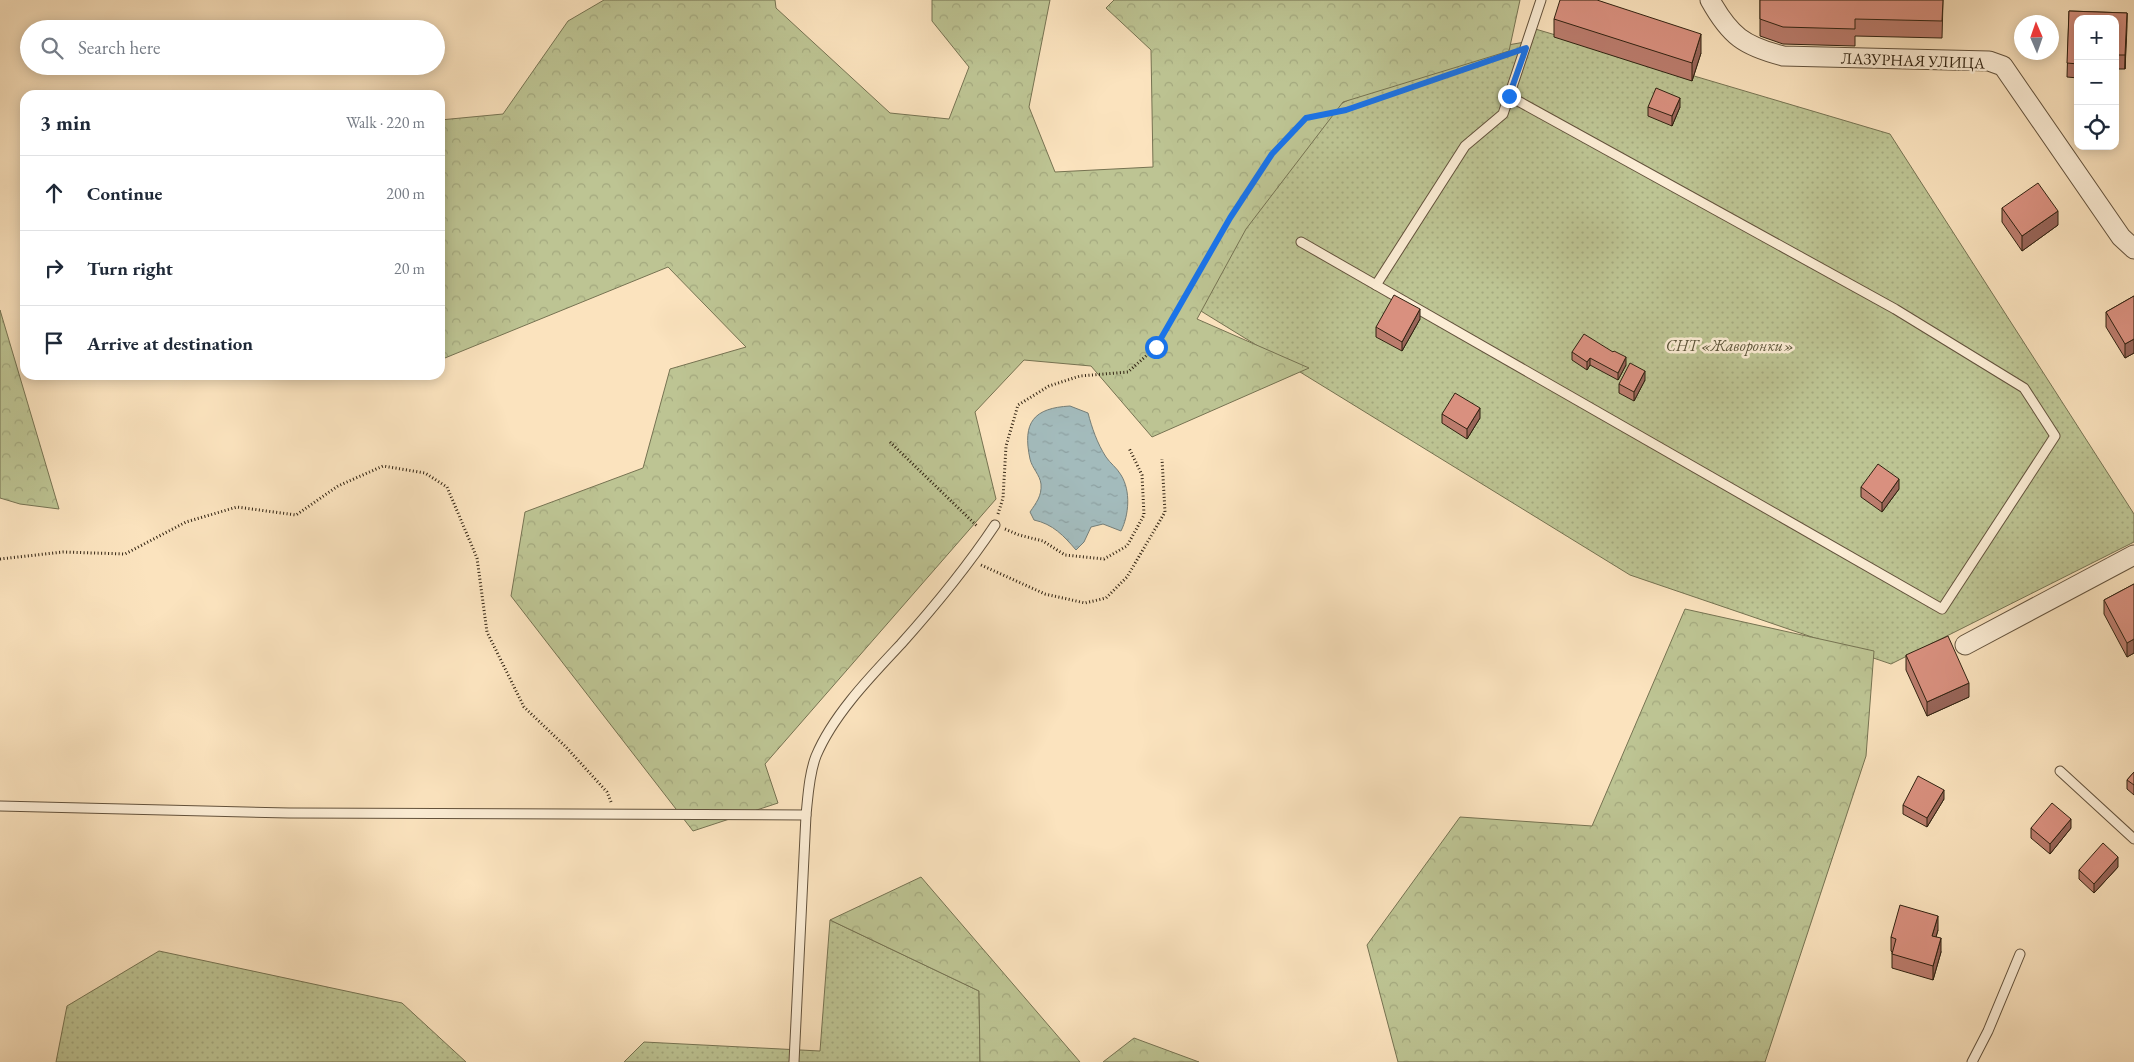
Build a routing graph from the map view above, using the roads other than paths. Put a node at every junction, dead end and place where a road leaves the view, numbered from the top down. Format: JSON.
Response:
{"nodes":[{"id":1,"x":1541,"y":0,"type":"edge"},
{"id":2,"x":1710,"y":0,"type":"edge"},
{"id":3,"x":1509,"y":96,"type":"junction"},
{"id":4,"x":1301,"y":242,"type":"dead end"},
{"id":5,"x":2134,"y":249,"type":"edge"},
{"id":6,"x":1376,"y":285,"type":"junction"},
{"id":7,"x":995,"y":525,"type":"road end"},
{"id":8,"x":2134,"y":555,"type":"edge"},
{"id":9,"x":1965,"y":645,"type":"dead end"},
{"id":10,"x":2060,"y":771,"type":"dead end"},
{"id":11,"x":0,"y":806,"type":"edge"},
{"id":12,"x":806,"y":816,"type":"junction"},
{"id":13,"x":2134,"y":839,"type":"edge"},
{"id":14,"x":2020,"y":954,"type":"dead end"},
{"id":15,"x":794,"y":1062,"type":"edge"},
{"id":16,"x":1972,"y":1062,"type":"edge"}],
"edges":[{"from":1,"to":3,"type":"lane"},
{"from":2,"to":5,"type":"street","name":"ЛАЗУРНАЯ УЛИЦА"},
{"from":3,"to":6,"type":"lane"},
{"from":3,"to":6,"type":"lane"},
{"from":4,"to":6,"type":"lane"},
{"from":7,"to":12,"type":"lane"},
{"from":8,"to":9,"type":"street"},
{"from":10,"to":13,"type":"lane"},
{"from":11,"to":12,"type":"lane"},
{"from":12,"to":15,"type":"lane"},
{"from":14,"to":16,"type":"lane"}]}
